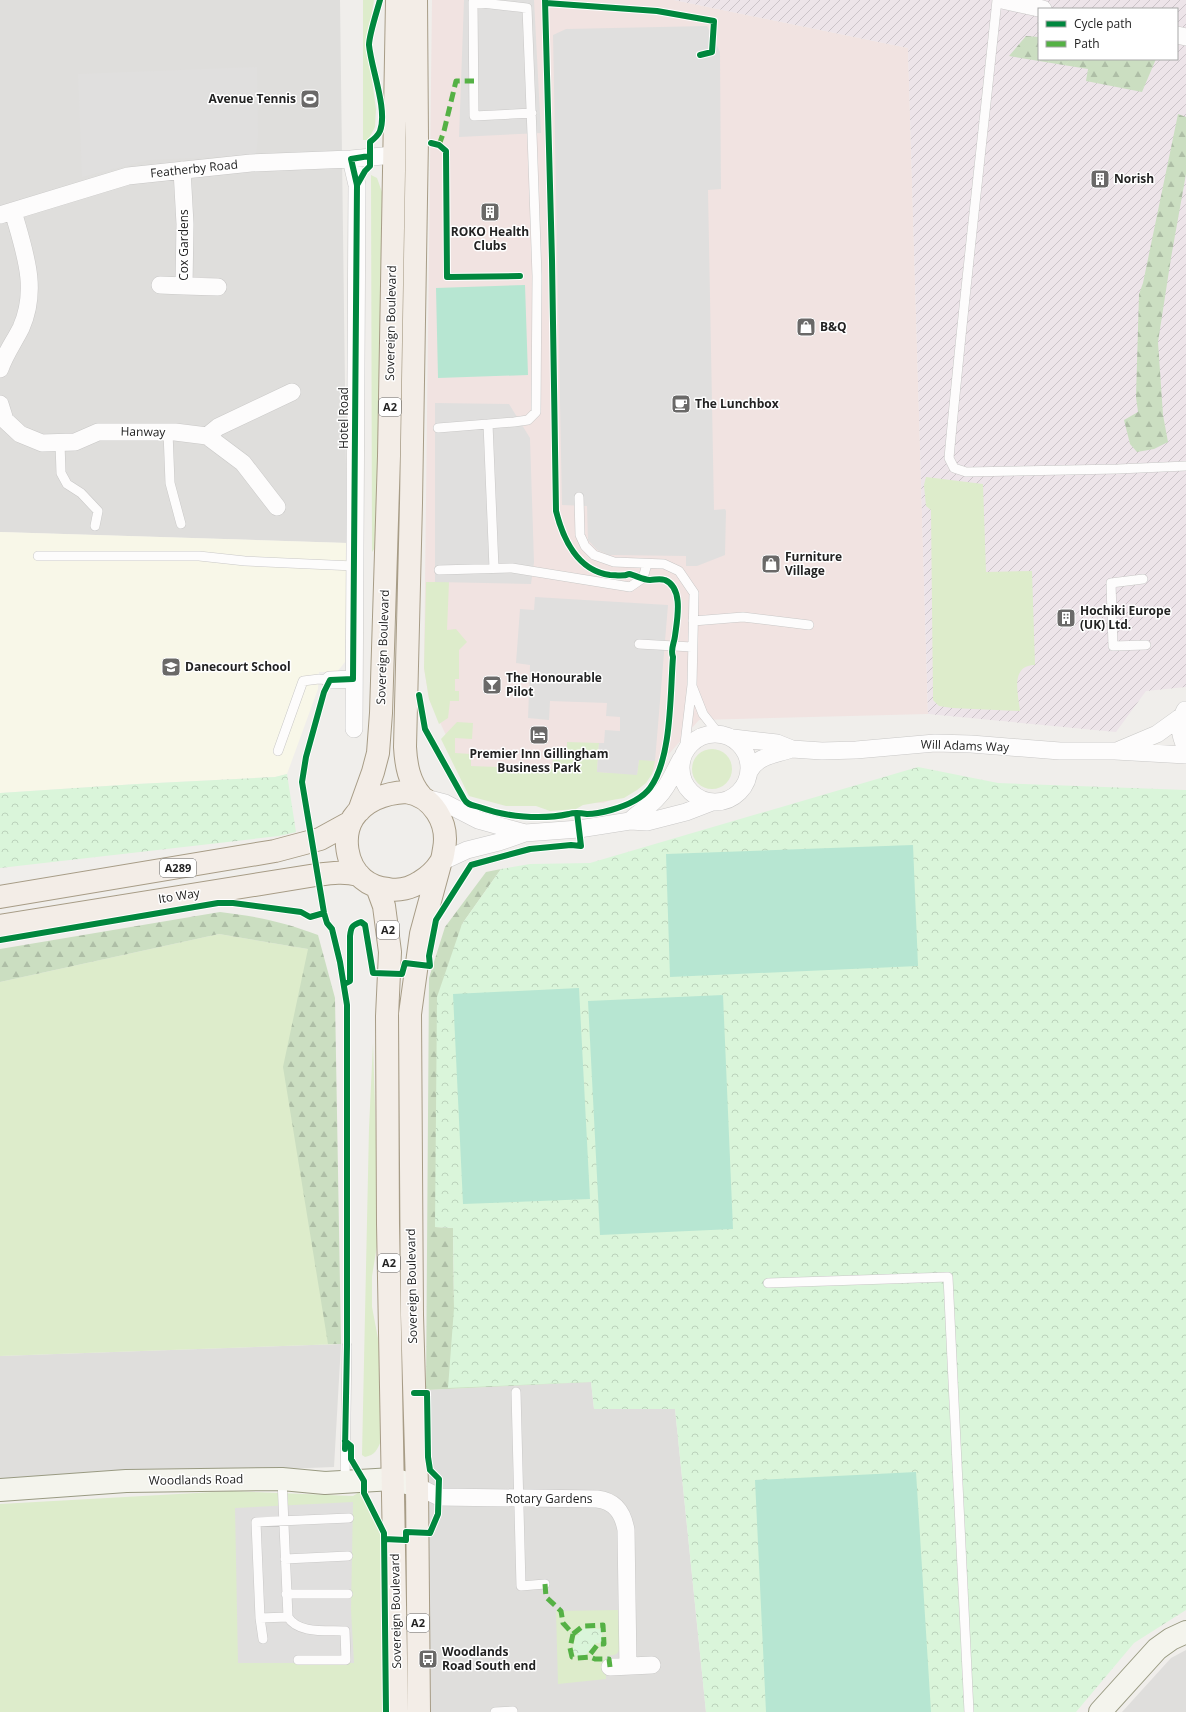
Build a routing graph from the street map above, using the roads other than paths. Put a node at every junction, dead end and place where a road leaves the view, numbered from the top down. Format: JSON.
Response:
{"nodes":[{"id":1,"x":397,"y":0,"type":"edge"},
{"id":2,"x":416,"y":0,"type":"edge"},
{"id":3,"x":998,"y":0,"type":"edge"},
{"id":4,"x":1002,"y":0,"type":"edge"},
{"id":5,"x":1038,"y":8,"type":"edge"},
{"id":6,"x":532,"y":113,"type":"junction"},
{"id":7,"x":393,"y":155,"type":"junction"},
{"id":8,"x":351,"y":159,"type":"junction"},
{"id":9,"x":182,"y":170,"type":"junction"},
{"id":10,"x":6,"y":213,"type":"edge"},
{"id":11,"x":160,"y":285,"type":"dead end"},
{"id":12,"x":184,"y":286,"type":"junction"},
{"id":13,"x":218,"y":287,"type":"dead end"},
{"id":14,"x":0,"y":369,"type":"edge"},
{"id":15,"x":292,"y":392,"type":"dead end"},
{"id":16,"x":0,"y":404,"type":"edge"},
{"id":17,"x":488,"y":424,"type":"junction"},
{"id":18,"x":438,"y":428,"type":"dead end"},
{"id":19,"x":168,"y":432,"type":"junction"},
{"id":20,"x":207,"y":436,"type":"junction"},
{"id":21,"x":60,"y":443,"type":"junction"},
{"id":22,"x":1186,"y":466,"type":"edge"},
{"id":23,"x":579,"y":497,"type":"dead end"},
{"id":24,"x":277,"y":506,"type":"dead end"},
{"id":25,"x":180,"y":524,"type":"dead end"},
{"id":26,"x":95,"y":526,"type":"dead end"},
{"id":27,"x":38,"y":556,"type":"dead end"},
{"id":28,"x":647,"y":564,"type":"junction"},
{"id":29,"x":354,"y":566,"type":"junction"},
{"id":30,"x":494,"y":568,"type":"junction"},
{"id":31,"x":439,"y":570,"type":"dead end"},
{"id":32,"x":1143,"y":579,"type":"dead end"},
{"id":33,"x":693,"y":621,"type":"junction"},
{"id":34,"x":810,"y":625,"type":"dead end"},
{"id":35,"x":639,"y":644,"type":"dead end"},
{"id":36,"x":1146,"y":645,"type":"dead end"},
{"id":37,"x":692,"y":647,"type":"junction"},
{"id":38,"x":353,"y":679,"type":"junction"},
{"id":39,"x":330,"y":680,"type":"joint"},
{"id":40,"x":692,"y":685,"type":"junction"},
{"id":41,"x":1184,"y":712,"type":"edge"},
{"id":42,"x":354,"y":729,"type":"dead end"},
{"id":43,"x":725,"y":736,"type":"junction"},
{"id":44,"x":1186,"y":748,"type":"edge"},
{"id":45,"x":792,"y":749,"type":"junction"},
{"id":46,"x":278,"y":751,"type":"dead end"},
{"id":47,"x":1115,"y":751,"type":"junction"},
{"id":48,"x":683,"y":755,"type":"junction"},
{"id":49,"x":1186,"y":755,"type":"edge"},
{"id":50,"x":749,"y":772,"type":"junction"},
{"id":51,"x":420,"y":796,"type":"junction"},
{"id":52,"x":712,"y":802,"type":"junction"},
{"id":53,"x":355,"y":817,"type":"junction"},
{"id":54,"x":630,"y":821,"type":"junction"},
{"id":55,"x":525,"y":833,"type":"junction"},
{"id":56,"x":440,"y":863,"type":"junction"},
{"id":57,"x":359,"y":875,"type":"junction"},
{"id":58,"x":377,"y":887,"type":"junction"},
{"id":59,"x":0,"y":897,"type":"edge"},
{"id":60,"x":0,"y":926,"type":"edge"},
{"id":61,"x":768,"y":1283,"type":"dead end"},
{"id":62,"x":346,"y":1346,"type":"dead end"},
{"id":63,"x":516,"y":1392,"type":"dead end"},
{"id":64,"x":282,"y":1479,"type":"junction"},
{"id":65,"x":393,"y":1479,"type":"junction"},
{"id":66,"x":345,"y":1482,"type":"junction"},
{"id":67,"x":417,"y":1486,"type":"junction"},
{"id":68,"x":0,"y":1490,"type":"edge"},
{"id":69,"x":519,"y":1499,"type":"junction"},
{"id":70,"x":349,"y":1518,"type":"dead end"},
{"id":71,"x":283,"y":1520,"type":"junction"},
{"id":72,"x":348,"y":1556,"type":"dead end"},
{"id":73,"x":285,"y":1559,"type":"junction"},
{"id":74,"x":545,"y":1584,"type":"dead end"},
{"id":75,"x":286,"y":1594,"type":"junction"},
{"id":76,"x":348,"y":1594,"type":"dead end"},
{"id":77,"x":288,"y":1617,"type":"junction"},
{"id":78,"x":260,"y":1618,"type":"junction"},
{"id":79,"x":1186,"y":1632,"type":"edge"},
{"id":80,"x":263,"y":1639,"type":"dead end"},
{"id":81,"x":298,"y":1660,"type":"dead end"},
{"id":82,"x":652,"y":1665,"type":"dead end"},
{"id":83,"x":628,"y":1666,"type":"junction"},
{"id":84,"x":610,"y":1667,"type":"dead end"},
{"id":85,"x":513,"y":1711,"type":"edge"},
{"id":86,"x":397,"y":1712,"type":"edge"},
{"id":87,"x":419,"y":1712,"type":"edge"},
{"id":88,"x":495,"y":1712,"type":"edge"},
{"id":89,"x":969,"y":1712,"type":"edge"},
{"id":90,"x":1100,"y":1712,"type":"edge"}],
"edges":[{"from":1,"to":7,"type":"main road","name":"Sovereign Boulevard","number":"A2"},
{"from":2,"to":51,"type":"main road","name":"Sovereign Boulevard","number":"A2"},
{"from":3,"to":22,"type":"lane"},
{"from":4,"to":5,"type":"street"},
{"from":6,"to":6,"type":"lane"},
{"from":6,"to":17,"type":"lane"},
{"from":7,"to":8,"type":"street","name":"Featherby Road"},
{"from":7,"to":53,"type":"main road","name":"Sovereign Boulevard","number":"A2"},
{"from":8,"to":9,"type":"street","name":"Featherby Road"},
{"from":8,"to":29,"type":"street","name":"Hotel Road"},
{"from":9,"to":10,"type":"street","name":"Featherby Road"},
{"from":9,"to":12,"type":"street","name":"Cox Gardens"},
{"from":10,"to":14,"type":"street"},
{"from":11,"to":12,"type":"street"},
{"from":12,"to":13,"type":"street","name":"Cox Gardens"},
{"from":15,"to":20,"type":"street"},
{"from":16,"to":21,"type":"street","name":"Hanway"},
{"from":17,"to":18,"type":"lane"},
{"from":17,"to":30,"type":"lane"},
{"from":19,"to":20,"type":"street","name":"Hanway"},
{"from":19,"to":21,"type":"street","name":"Hanway"},
{"from":19,"to":25,"type":"lane"},
{"from":20,"to":24,"type":"street"},
{"from":21,"to":26,"type":"lane"},
{"from":23,"to":28,"type":"lane"},
{"from":27,"to":29,"type":"lane"},
{"from":28,"to":30,"type":"lane"},
{"from":28,"to":33,"type":"lane"},
{"from":29,"to":38,"type":"street","name":"Hotel Road"},
{"from":30,"to":31,"type":"lane"},
{"from":32,"to":36,"type":"lane"},
{"from":33,"to":34,"type":"lane"},
{"from":33,"to":37,"type":"lane"},
{"from":35,"to":37,"type":"lane"},
{"from":37,"to":40,"type":"lane"},
{"from":38,"to":39,"type":"street"},
{"from":38,"to":42,"type":"street","name":"Hotel Road"},
{"from":39,"to":46,"type":"lane"},
{"from":40,"to":43,"type":"lane"},
{"from":40,"to":48,"type":"lane"},
{"from":41,"to":44,"type":"street"},
{"from":41,"to":47,"type":"street","name":"Will Adams Way"},
{"from":43,"to":45,"type":"street","name":"Will Adams Way"},
{"from":43,"to":48,"type":"street"},
{"from":43,"to":50,"type":"street"},
{"from":45,"to":47,"type":"street","name":"Will Adams Way"},
{"from":45,"to":50,"type":"street","name":"Will Adams Way"},
{"from":47,"to":49,"type":"street","name":"Will Adams Way"},
{"from":48,"to":52,"type":"street"},
{"from":48,"to":54,"type":"street"},
{"from":50,"to":52,"type":"street"},
{"from":51,"to":53,"type":"main road"},
{"from":51,"to":55,"type":"street"},
{"from":51,"to":56,"type":"main road"},
{"from":52,"to":54,"type":"street"},
{"from":53,"to":57,"type":"main road"},
{"from":53,"to":59,"type":"main road","number":"A289"},
{"from":54,"to":55,"type":"street"},
{"from":55,"to":56,"type":"street"},
{"from":56,"to":58,"type":"main road"},
{"from":56,"to":67,"type":"main road","name":"Sovereign Boulevard","number":"A2"},
{"from":57,"to":58,"type":"main road"},
{"from":57,"to":60,"type":"main road","name":"Ito Way","number":"A289"},
{"from":58,"to":65,"type":"main road","name":"Sovereign Boulevard","number":"A2"},
{"from":61,"to":89,"type":"lane"},
{"from":62,"to":66,"type":"lane"},
{"from":63,"to":69,"type":"lane"},
{"from":64,"to":66,"type":"street","name":"Woodlands Road"},
{"from":64,"to":68,"type":"street","name":"Woodlands Road"},
{"from":64,"to":71,"type":"lane"},
{"from":65,"to":66,"type":"street","name":"Woodlands Road"},
{"from":65,"to":67,"type":"street","name":"Woodlands Road"},
{"from":65,"to":86,"type":"main road","name":"Sovereign Boulevard","number":"A2"},
{"from":67,"to":69,"type":"street","name":"Rotary Gardens"},
{"from":67,"to":87,"type":"main road","name":"Sovereign Boulevard","number":"A2"},
{"from":69,"to":74,"type":"lane"},
{"from":69,"to":83,"type":"street","name":"Rotary Gardens"},
{"from":70,"to":71,"type":"lane"},
{"from":71,"to":73,"type":"lane"},
{"from":71,"to":78,"type":"lane"},
{"from":72,"to":73,"type":"lane"},
{"from":73,"to":75,"type":"lane"},
{"from":75,"to":76,"type":"lane"},
{"from":75,"to":77,"type":"lane"},
{"from":77,"to":78,"type":"lane"},
{"from":77,"to":81,"type":"lane"},
{"from":78,"to":80,"type":"lane"},
{"from":79,"to":90,"type":"street"},
{"from":82,"to":83,"type":"street"},
{"from":83,"to":84,"type":"street"},
{"from":85,"to":88,"type":"lane"}]}
